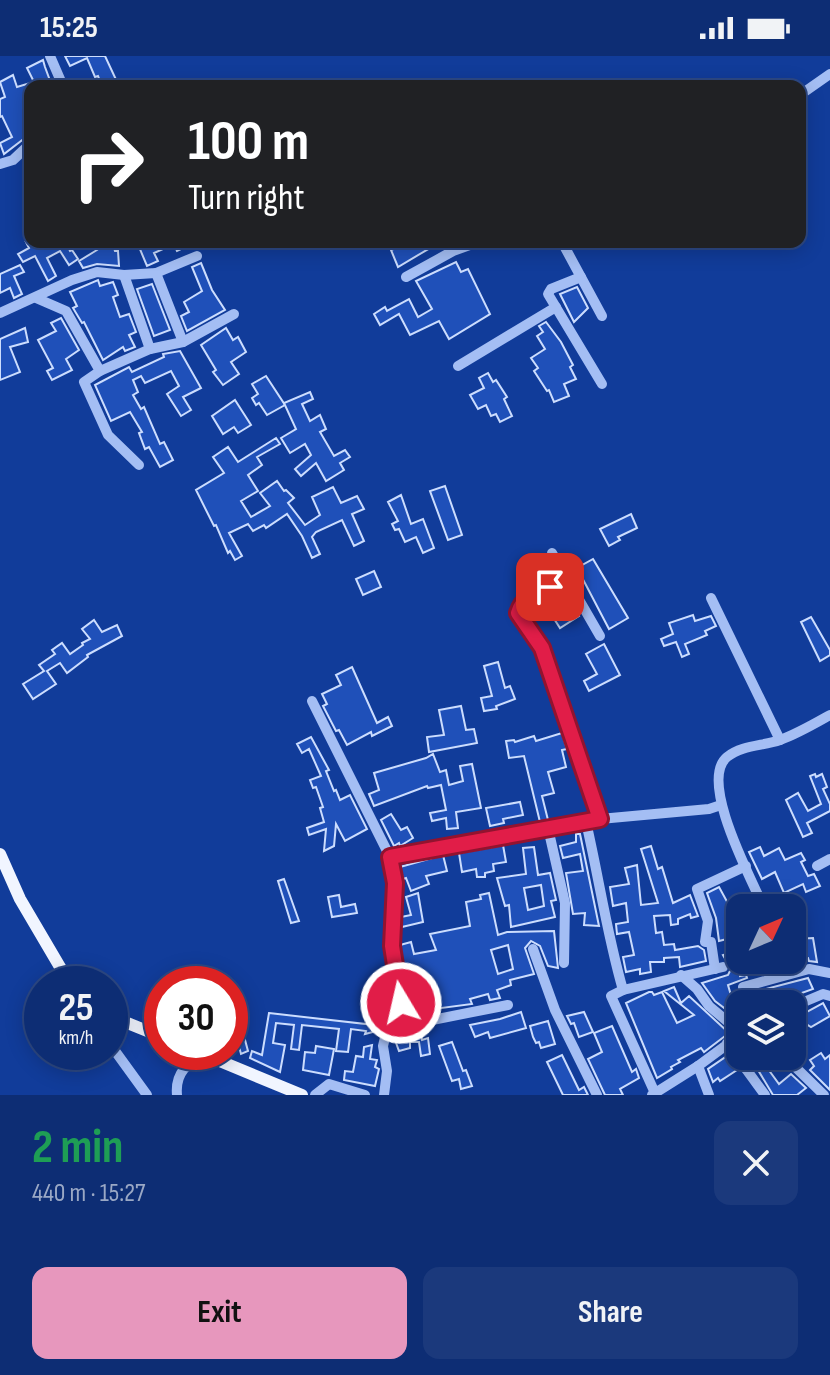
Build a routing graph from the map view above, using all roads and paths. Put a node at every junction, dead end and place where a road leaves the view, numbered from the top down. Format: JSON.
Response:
{"nodes":[{"id":1,"x":50,"y":56,"type":"edge"},
{"id":2,"x":830,"y":74,"type":"edge"},
{"id":3,"x":60,"y":80,"type":"edge"},
{"id":4,"x":806,"y":91,"type":"edge"},
{"id":5,"x":24,"y":150,"type":"edge"},
{"id":6,"x":0,"y":164,"type":"edge"},
{"id":7,"x":461,"y":248,"type":"edge"},
{"id":8,"x":565,"y":248,"type":"edge"},
{"id":9,"x":197,"y":256,"type":"dead end"},
{"id":10,"x":156,"y":273,"type":"junction"},
{"id":11,"x":124,"y":275,"type":"junction"},
{"id":12,"x":406,"y":277,"type":"dead end"},
{"id":13,"x":581,"y":277,"type":"junction"},
{"id":14,"x":36,"y":298,"type":"junction"},
{"id":15,"x":556,"y":307,"type":"junction"},
{"id":16,"x":0,"y":313,"type":"edge"},
{"id":17,"x":234,"y":314,"type":"dead end"},
{"id":18,"x":602,"y":316,"type":"dead end"},
{"id":19,"x":183,"y":342,"type":"junction"},
{"id":20,"x":150,"y":349,"type":"junction"},
{"id":21,"x":458,"y":366,"type":"dead end"},
{"id":22,"x":100,"y":371,"type":"junction"},
{"id":23,"x":602,"y":384,"type":"dead end"},
{"id":24,"x":139,"y":465,"type":"dead end"},
{"id":25,"x":552,"y":553,"type":"dead end"},
{"id":26,"x":568,"y":580,"type":"junction"},
{"id":27,"x":711,"y":598,"type":"dead end"},
{"id":28,"x":600,"y":636,"type":"dead end"},
{"id":29,"x":312,"y":701,"type":"dead end"},
{"id":30,"x":830,"y":715,"type":"edge"},
{"id":31,"x":780,"y":740,"type":"junction"},
{"id":32,"x":721,"y":805,"type":"junction"},
{"id":33,"x":600,"y":819,"type":"junction"},
{"id":34,"x":586,"y":822,"type":"junction"},
{"id":35,"x":548,"y":828,"type":"junction"},
{"id":36,"x":0,"y":854,"type":"edge"},
{"id":37,"x":390,"y":857,"type":"junction"},
{"id":38,"x":830,"y":859,"type":"edge"},
{"id":39,"x":746,"y":866,"type":"junction"},
{"id":40,"x":817,"y":866,"type":"dead end"},
{"id":41,"x":758,"y":894,"type":"edge"},
{"id":42,"x":533,"y":949,"type":"dead end"},
{"id":43,"x":564,"y":963,"type":"dead end"},
{"id":44,"x":59,"y":966,"type":"edge"},
{"id":45,"x":830,"y":973,"type":"edge"},
{"id":46,"x":681,"y":975,"type":"junction"},
{"id":47,"x":623,"y":990,"type":"junction"},
{"id":48,"x":744,"y":990,"type":"edge"},
{"id":49,"x":826,"y":995,"type":"edge"},
{"id":50,"x":806,"y":1002,"type":"edge"},
{"id":51,"x":508,"y":1005,"type":"dead end"},
{"id":52,"x":830,"y":1005,"type":"edge"},
{"id":53,"x":726,"y":1021,"type":"edge"},
{"id":54,"x":387,"y":1029,"type":"junction"},
{"id":55,"x":726,"y":1044,"type":"edge"},
{"id":56,"x":698,"y":1066,"type":"junction"},
{"id":57,"x":128,"y":1069,"type":"edge"},
{"id":58,"x":182,"y":1070,"type":"edge"},
{"id":59,"x":242,"y":1070,"type":"edge"},
{"id":60,"x":747,"y":1070,"type":"edge"},
{"id":61,"x":798,"y":1070,"type":"edge"},
{"id":62,"x":653,"y":1094,"type":"edge"},
{"id":63,"x":147,"y":1095,"type":"edge"},
{"id":64,"x":177,"y":1095,"type":"edge"},
{"id":65,"x":302,"y":1095,"type":"edge"},
{"id":66,"x":315,"y":1095,"type":"edge"},
{"id":67,"x":365,"y":1095,"type":"edge"},
{"id":68,"x":384,"y":1095,"type":"edge"},
{"id":69,"x":597,"y":1095,"type":"edge"},
{"id":70,"x":709,"y":1095,"type":"edge"},
{"id":71,"x":765,"y":1095,"type":"edge"},
{"id":72,"x":824,"y":1095,"type":"edge"}],
"edges":[{"from":1,"to":3,"type":"street"},
{"from":2,"to":4,"type":"street"},
{"from":5,"to":6,"type":"street"},
{"from":7,"to":12,"type":"street"},
{"from":8,"to":13,"type":"street"},
{"from":9,"to":10,"type":"street"},
{"from":10,"to":11,"type":"street"},
{"from":10,"to":19,"type":"street"},
{"from":11,"to":14,"type":"street"},
{"from":11,"to":20,"type":"street"},
{"from":13,"to":15,"type":"street"},
{"from":13,"to":18,"type":"street"},
{"from":14,"to":16,"type":"street"},
{"from":14,"to":22,"type":"street"},
{"from":15,"to":21,"type":"street"},
{"from":15,"to":23,"type":"street"},
{"from":17,"to":19,"type":"street"},
{"from":19,"to":20,"type":"street"},
{"from":20,"to":22,"type":"street"},
{"from":22,"to":24,"type":"street"},
{"from":25,"to":26,"type":"street"},
{"from":26,"to":28,"type":"street"},
{"from":26,"to":33,"type":"street"},
{"from":27,"to":31,"type":"street"},
{"from":29,"to":37,"type":"street"},
{"from":30,"to":31,"type":"street"},
{"from":31,"to":32,"type":"street"},
{"from":32,"to":33,"type":"street"},
{"from":32,"to":39,"type":"street"},
{"from":33,"to":34,"type":"street"},
{"from":34,"to":35,"type":"street"},
{"from":34,"to":47,"type":"street"},
{"from":35,"to":37,"type":"street"},
{"from":35,"to":43,"type":"street"},
{"from":36,"to":44,"type":"main road"},
{"from":37,"to":54,"type":"street"},
{"from":38,"to":40,"type":"street"},
{"from":39,"to":41,"type":"street"},
{"from":39,"to":46,"type":"street"},
{"from":42,"to":69,"type":"street"},
{"from":45,"to":48,"type":"street"},
{"from":46,"to":47,"type":"street"},
{"from":46,"to":53,"type":"street"},
{"from":47,"to":62,"type":"street"},
{"from":49,"to":50,"type":"street"},
{"from":49,"to":52,"type":"street"},
{"from":51,"to":54,"type":"street"},
{"from":54,"to":68,"type":"street"},
{"from":55,"to":56,"type":"street"},
{"from":56,"to":62,"type":"street"},
{"from":56,"to":70,"type":"street"},
{"from":57,"to":63,"type":"street"},
{"from":58,"to":64,"type":"street"},
{"from":59,"to":65,"type":"main road"},
{"from":60,"to":71,"type":"street"},
{"from":61,"to":72,"type":"street"},
{"from":66,"to":67,"type":"street"}]}
